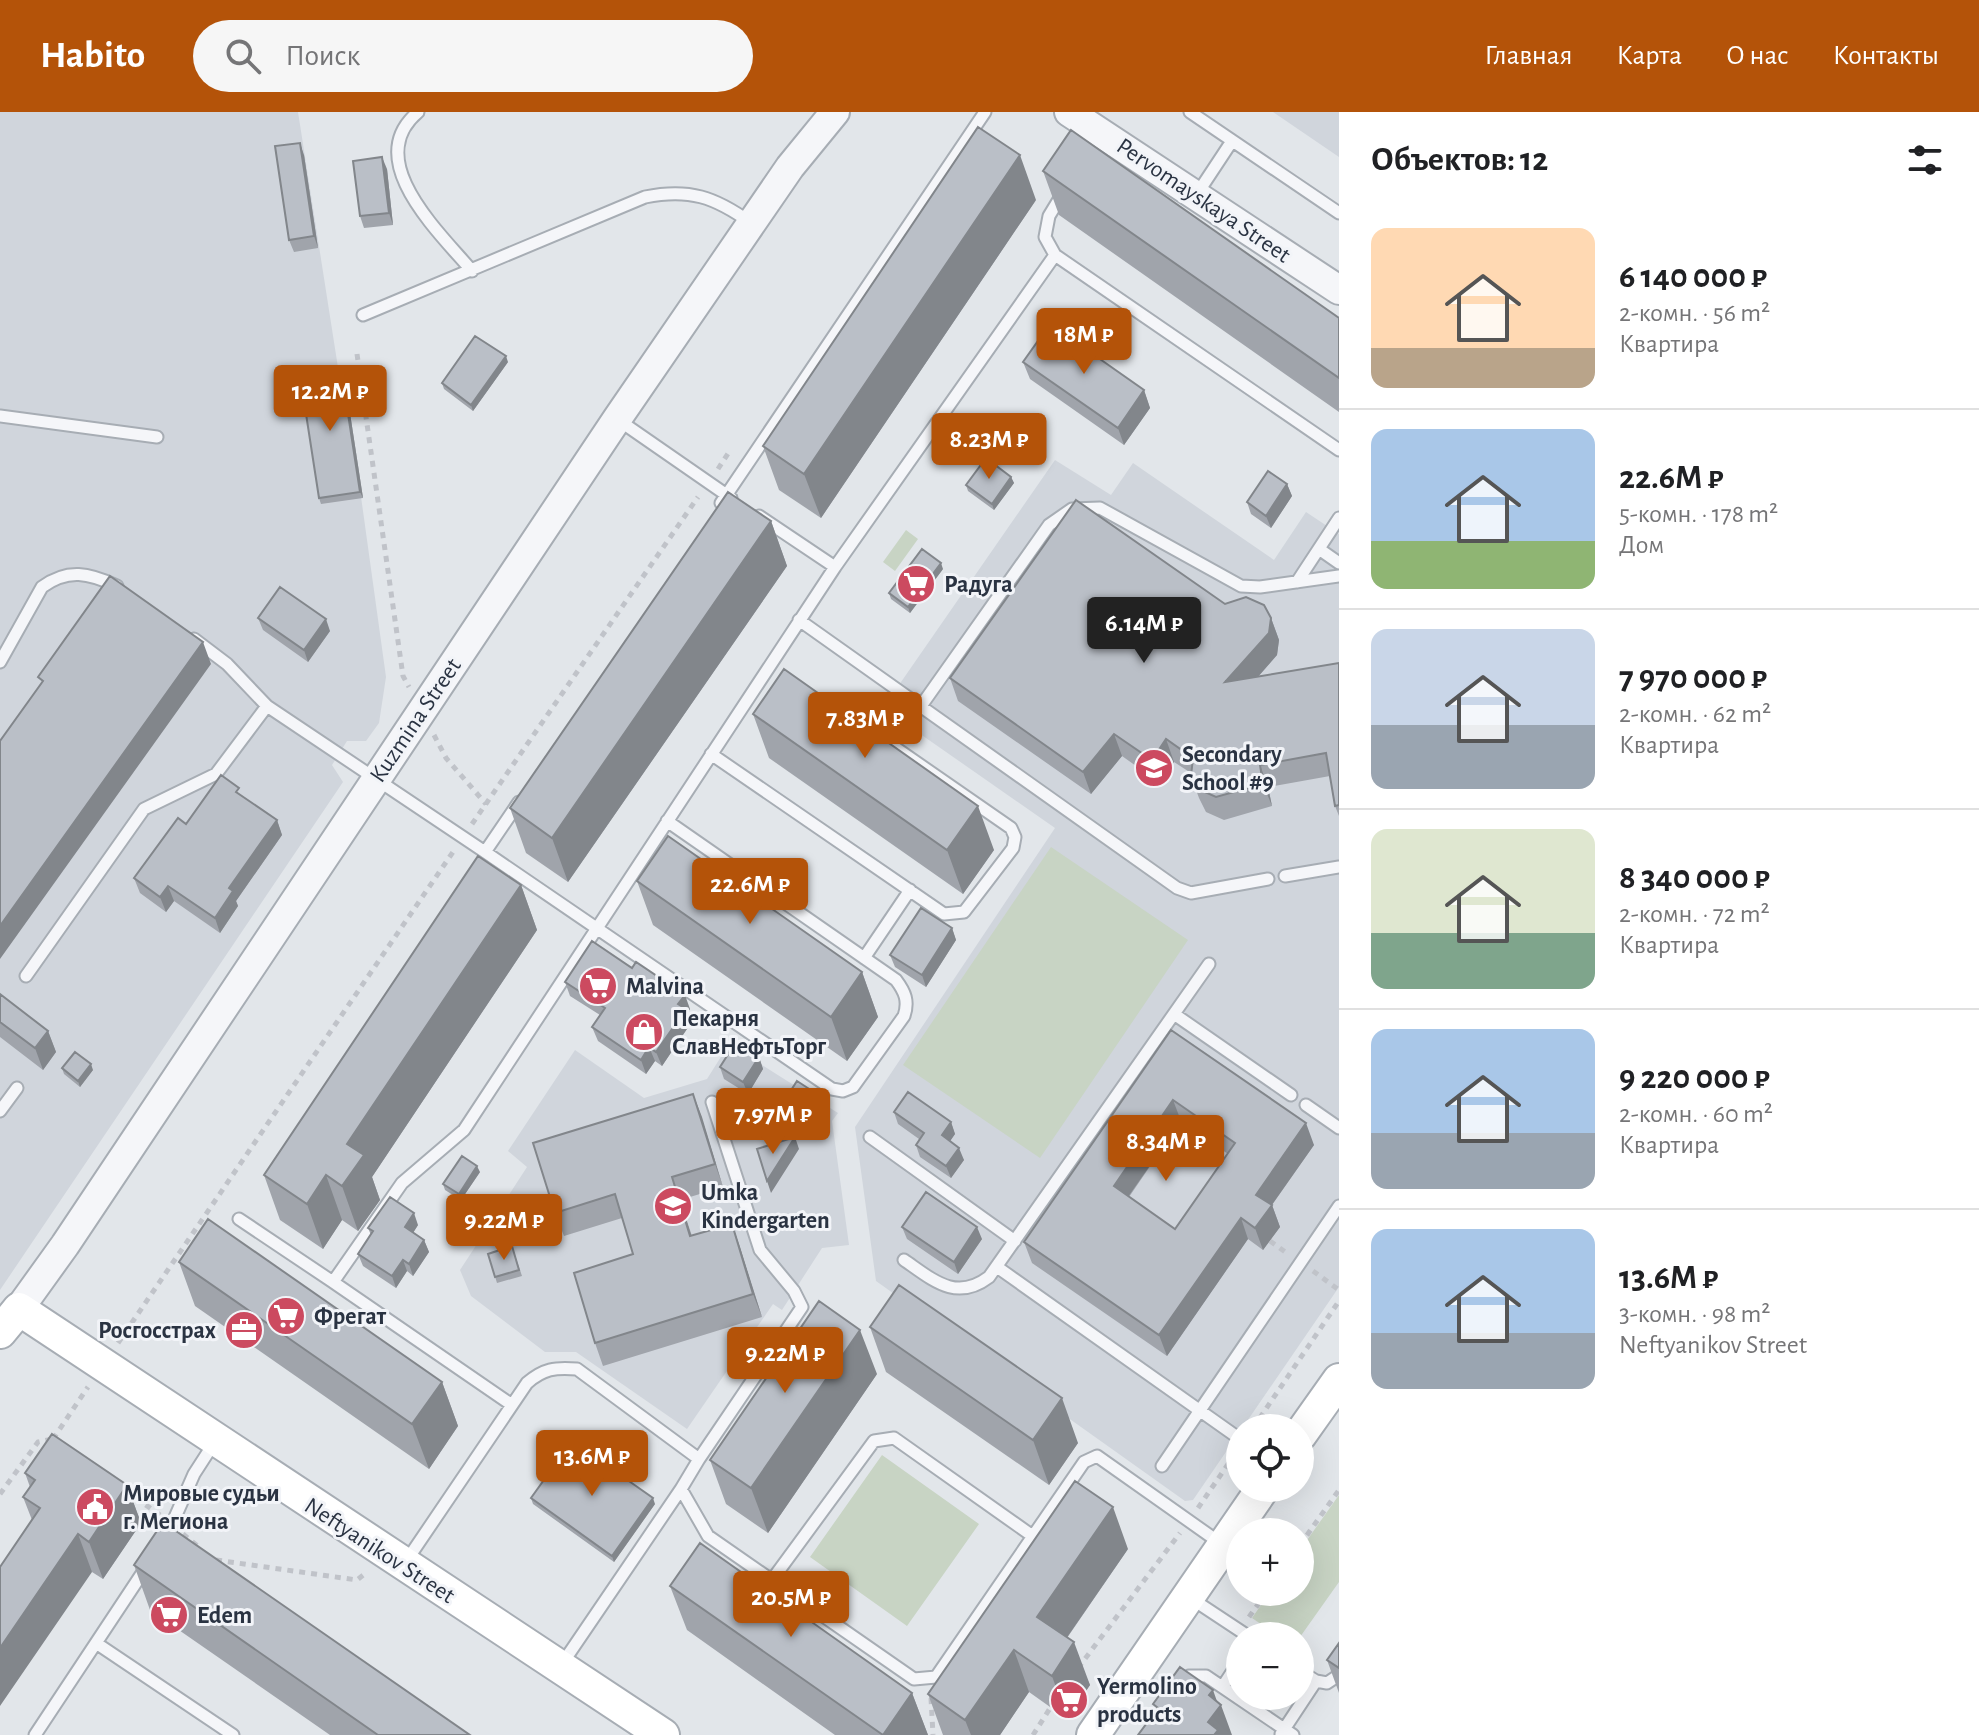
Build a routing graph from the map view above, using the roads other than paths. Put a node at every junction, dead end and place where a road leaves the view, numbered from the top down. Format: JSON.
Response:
{"nodes":[{"id":1,"x":418,"y":112,"type":"edge"},
{"id":2,"x":835,"y":112,"type":"edge"},
{"id":3,"x":985,"y":112,"type":"edge"},
{"id":4,"x":1069,"y":112,"type":"edge"},
{"id":5,"x":1190,"y":112,"type":"edge"},
{"id":6,"x":1232,"y":141,"type":"junction"},
{"id":7,"x":1072,"y":180,"type":"edge"},
{"id":8,"x":1197,"y":195,"type":"junction"},
{"id":9,"x":1339,"y":213,"type":"edge"},
{"id":10,"x":751,"y":223,"type":"junction"},
{"id":11,"x":1055,"y":255,"type":"junction"},
{"id":12,"x":472,"y":271,"type":"junction"},
{"id":13,"x":1339,"y":290,"type":"edge"},
{"id":14,"x":363,"y":315,"type":"dead end"},
{"id":15,"x":0,"y":416,"type":"edge"},
{"id":16,"x":617,"y":419,"type":"junction"},
{"id":17,"x":157,"y":437,"type":"dead end"},
{"id":18,"x":1339,"y":450,"type":"edge"},
{"id":19,"x":727,"y":495,"type":"junction"},
{"id":20,"x":739,"y":503,"type":"edge"},
{"id":21,"x":718,"y":508,"type":"edge"},
{"id":22,"x":751,"y":511,"type":"edge"},
{"id":23,"x":1339,"y":518,"type":"edge"},
{"id":24,"x":1319,"y":549,"type":"junction"},
{"id":25,"x":1339,"y":563,"type":"edge"},
{"id":26,"x":835,"y":567,"type":"junction"},
{"id":27,"x":1339,"y":576,"type":"edge"},
{"id":28,"x":1297,"y":582,"type":"junction"},
{"id":29,"x":133,"y":594,"type":"edge"},
{"id":30,"x":799,"y":620,"type":"junction"},
{"id":31,"x":180,"y":629,"type":"edge"},
{"id":32,"x":0,"y":662,"type":"edge"},
{"id":33,"x":772,"y":663,"type":"junction"},
{"id":34,"x":785,"y":671,"type":"edge"},
{"id":35,"x":267,"y":706,"type":"junction"},
{"id":36,"x":921,"y":706,"type":"junction"},
{"id":37,"x":849,"y":715,"type":"edge"},
{"id":38,"x":711,"y":754,"type":"junction"},
{"id":39,"x":376,"y":778,"type":"junction"},
{"id":40,"x":530,"y":786,"type":"edge"},
{"id":41,"x":667,"y":821,"type":"junction"},
{"id":42,"x":485,"y":852,"type":"junction"},
{"id":43,"x":1339,"y":867,"type":"edge"},
{"id":44,"x":1285,"y":876,"type":"dead end"},
{"id":45,"x":1268,"y":879,"type":"dead end"},
{"id":46,"x":910,"y":890,"type":"junction"},
{"id":47,"x":596,"y":928,"type":"junction"},
{"id":48,"x":864,"y":958,"type":"junction"},
{"id":49,"x":1209,"y":964,"type":"dead end"},
{"id":50,"x":26,"y":976,"type":"dead end"},
{"id":51,"x":1174,"y":1014,"type":"junction"},
{"id":52,"x":17,"y":1088,"type":"dead end"},
{"id":53,"x":1291,"y":1095,"type":"dead end"},
{"id":54,"x":712,"y":1102,"type":"dead end"},
{"id":55,"x":1306,"y":1105,"type":"dead end"},
{"id":56,"x":0,"y":1111,"type":"edge"},
{"id":57,"x":1339,"y":1128,"type":"edge"},
{"id":58,"x":870,"y":1137,"type":"dead end"},
{"id":59,"x":1339,"y":1206,"type":"edge"},
{"id":60,"x":239,"y":1219,"type":"dead end"},
{"id":61,"x":1015,"y":1241,"type":"junction"},
{"id":62,"x":904,"y":1260,"type":"dead end"},
{"id":63,"x":997,"y":1267,"type":"junction"},
{"id":64,"x":333,"y":1282,"type":"junction"},
{"id":65,"x":7,"y":1318,"type":"edge"},
{"id":66,"x":1339,"y":1380,"type":"edge"},
{"id":67,"x":512,"y":1405,"type":"junction"},
{"id":68,"x":1200,"y":1410,"type":"junction"},
{"id":69,"x":1314,"y":1415,"type":"edge"},
{"id":70,"x":1226,"y":1429,"type":"edge"},
{"id":71,"x":215,"y":1440,"type":"junction"},
{"id":72,"x":699,"y":1459,"type":"junction"},
{"id":73,"x":1162,"y":1466,"type":"dead end"},
{"id":74,"x":681,"y":1489,"type":"junction"},
{"id":75,"x":1253,"y":1502,"type":"edge"},
{"id":76,"x":1034,"y":1537,"type":"junction"},
{"id":77,"x":1224,"y":1545,"type":"junction"},
{"id":78,"x":403,"y":1566,"type":"junction"},
{"id":79,"x":772,"y":1580,"type":"junction"},
{"id":80,"x":1188,"y":1596,"type":"junction"},
{"id":81,"x":1227,"y":1622,"type":"edge"},
{"id":82,"x":96,"y":1643,"type":"junction"},
{"id":83,"x":561,"y":1665,"type":"junction"},
{"id":84,"x":1339,"y":1675,"type":"edge"},
{"id":85,"x":1226,"y":1681,"type":"edge"},
{"id":86,"x":1316,"y":1681,"type":"joint"},
{"id":87,"x":1223,"y":1686,"type":"junction"},
{"id":88,"x":1175,"y":1692,"type":"edge"},
{"id":89,"x":1286,"y":1733,"type":"edge"},
{"id":90,"x":35,"y":1735,"type":"edge"},
{"id":91,"x":233,"y":1735,"type":"edge"},
{"id":92,"x":663,"y":1735,"type":"edge"},
{"id":93,"x":1093,"y":1735,"type":"edge"}],
"edges":[{"from":1,"to":12,"type":"lane"},
{"from":2,"to":10,"type":"street","name":"Kuzmina Street"},
{"from":3,"to":19,"type":"lane"},
{"from":4,"to":8,"type":"street","name":"Pervomayskaya Street"},
{"from":5,"to":6,"type":"lane"},
{"from":6,"to":8,"type":"lane"},
{"from":6,"to":9,"type":"lane"},
{"from":7,"to":11,"type":"lane"},
{"from":8,"to":13,"type":"street","name":"Pervomayskaya Street"},
{"from":10,"to":12,"type":"lane"},
{"from":10,"to":16,"type":"street","name":"Kuzmina Street"},
{"from":11,"to":18,"type":"lane"},
{"from":11,"to":26,"type":"lane"},
{"from":12,"to":14,"type":"lane"},
{"from":15,"to":17,"type":"lane"},
{"from":16,"to":19,"type":"lane"},
{"from":16,"to":39,"type":"street","name":"Kuzmina Street"},
{"from":19,"to":20,"type":"lane"},
{"from":19,"to":21,"type":"lane"},
{"from":22,"to":26,"type":"lane"},
{"from":23,"to":24,"type":"lane"},
{"from":24,"to":25,"type":"lane"},
{"from":24,"to":28,"type":"lane"},
{"from":26,"to":30,"type":"lane"},
{"from":27,"to":28,"type":"lane"},
{"from":28,"to":36,"type":"lane"},
{"from":29,"to":32,"type":"lane"},
{"from":30,"to":33,"type":"lane"},
{"from":30,"to":36,"type":"lane"},
{"from":31,"to":35,"type":"lane"},
{"from":33,"to":34,"type":"lane"},
{"from":33,"to":38,"type":"lane"},
{"from":35,"to":39,"type":"lane"},
{"from":35,"to":50,"type":"lane"},
{"from":36,"to":45,"type":"lane"},
{"from":37,"to":46,"type":"lane"},
{"from":38,"to":41,"type":"lane"},
{"from":38,"to":46,"type":"lane"},
{"from":39,"to":42,"type":"lane"},
{"from":39,"to":65,"type":"street","name":"Kuzmina Street"},
{"from":40,"to":42,"type":"lane"},
{"from":41,"to":47,"type":"lane"},
{"from":41,"to":48,"type":"lane"},
{"from":42,"to":47,"type":"lane"},
{"from":43,"to":44,"type":"lane"},
{"from":46,"to":48,"type":"lane"},
{"from":47,"to":48,"type":"lane"},
{"from":47,"to":64,"type":"lane"},
{"from":49,"to":51,"type":"lane"},
{"from":51,"to":53,"type":"lane"},
{"from":51,"to":61,"type":"lane"},
{"from":52,"to":56,"type":"lane"},
{"from":54,"to":72,"type":"lane"},
{"from":55,"to":57,"type":"lane"},
{"from":58,"to":61,"type":"lane"},
{"from":59,"to":68,"type":"lane"},
{"from":60,"to":64,"type":"lane"},
{"from":61,"to":63,"type":"lane"},
{"from":62,"to":63,"type":"lane"},
{"from":63,"to":68,"type":"lane"},
{"from":64,"to":67,"type":"lane"},
{"from":65,"to":71,"type":"main road","name":"Neftyanikov Street"},
{"from":66,"to":69,"type":"main road"},
{"from":67,"to":72,"type":"lane"},
{"from":67,"to":78,"type":"lane"},
{"from":68,"to":70,"type":"lane"},
{"from":68,"to":73,"type":"lane"},
{"from":71,"to":78,"type":"main road","name":"Neftyanikov Street"},
{"from":71,"to":82,"type":"lane"},
{"from":72,"to":74,"type":"lane"},
{"from":74,"to":79,"type":"lane"},
{"from":74,"to":83,"type":"lane"},
{"from":75,"to":77,"type":"main road"},
{"from":76,"to":77,"type":"lane"},
{"from":76,"to":79,"type":"lane"},
{"from":76,"to":79,"type":"lane"},
{"from":77,"to":80,"type":"main road"},
{"from":78,"to":83,"type":"main road","name":"Neftyanikov Street"},
{"from":80,"to":81,"type":"lane"},
{"from":80,"to":93,"type":"main road"},
{"from":82,"to":90,"type":"lane"},
{"from":82,"to":91,"type":"lane"},
{"from":83,"to":92,"type":"main road","name":"Neftyanikov Street"},
{"from":84,"to":86,"type":"lane"},
{"from":85,"to":87,"type":"lane"},
{"from":86,"to":89,"type":"lane"},
{"from":87,"to":88,"type":"lane"},
{"from":87,"to":89,"type":"lane"}]}
